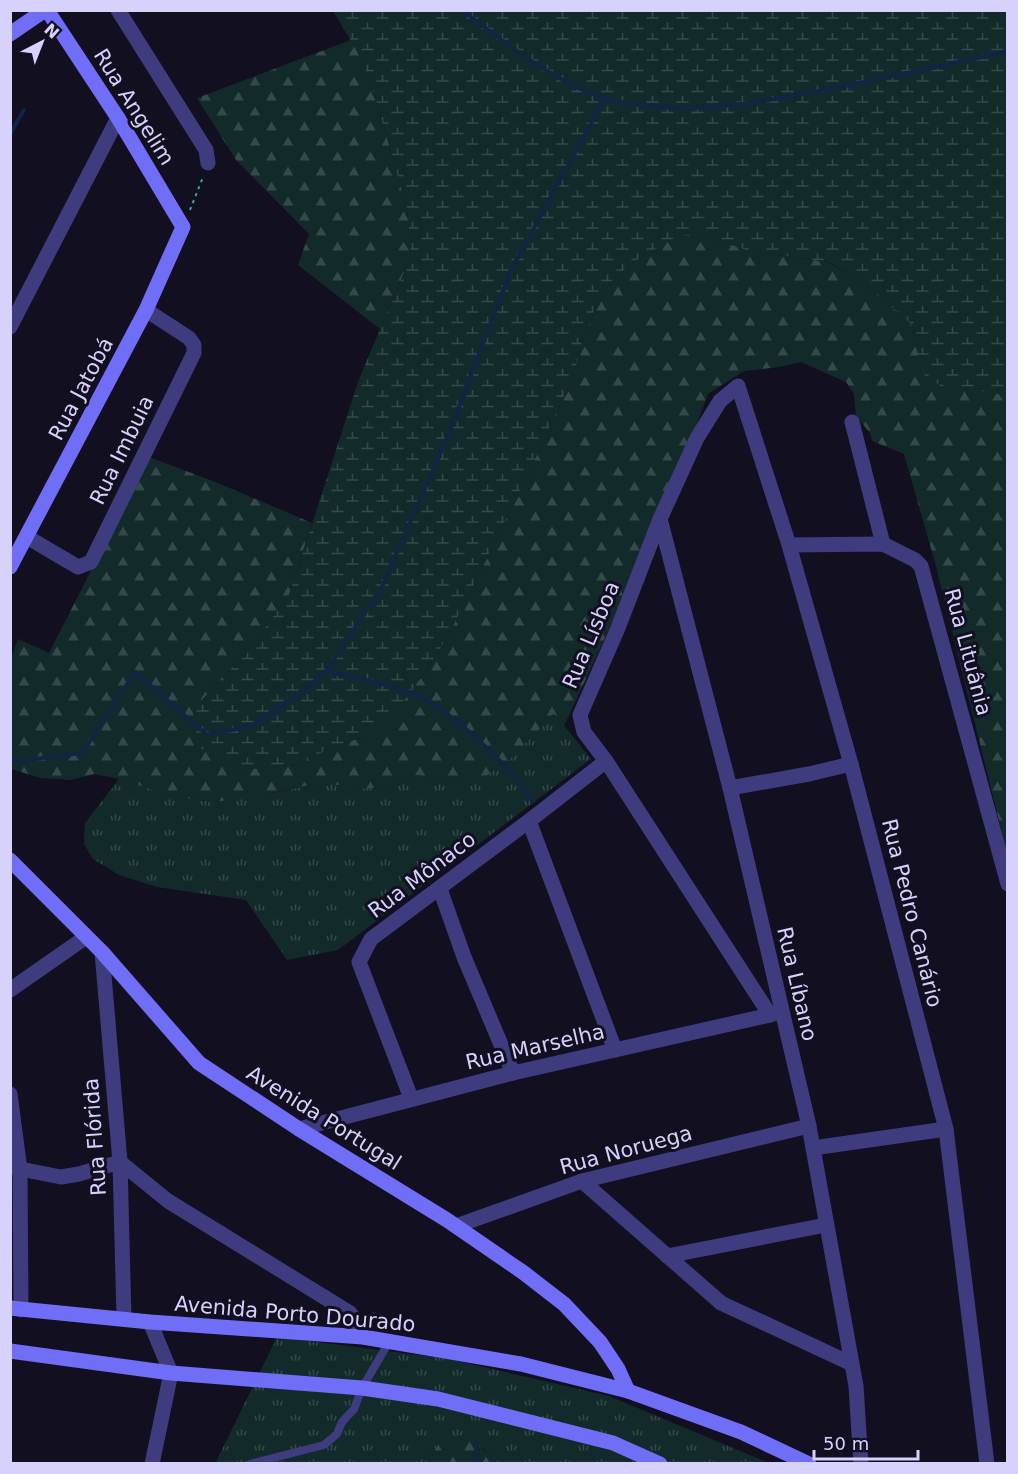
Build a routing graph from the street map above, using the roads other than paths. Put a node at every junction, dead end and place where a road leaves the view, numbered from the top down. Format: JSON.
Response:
{"nodes":[{"id":1,"x":46,"y":10,"type":"edge"},
{"id":2,"x":118,"y":10,"type":"edge"},
{"id":3,"x":10,"y":34,"type":"edge"},
{"id":4,"x":118,"y":118,"type":"junction"},
{"id":5,"x":208,"y":163,"type":"road end"},
{"id":6,"x":183,"y":227,"type":"joint"},
{"id":7,"x":146,"y":310,"type":"junction"},
{"id":8,"x":10,"y":327,"type":"edge"},
{"id":9,"x":738,"y":386,"type":"joint"},
{"id":10,"x":852,"y":422,"type":"dead end"},
{"id":11,"x":660,"y":519,"type":"junction"},
{"id":12,"x":27,"y":537,"type":"junction"},
{"id":13,"x":883,"y":544,"type":"junction"},
{"id":14,"x":789,"y":545,"type":"junction"},
{"id":15,"x":10,"y":567,"type":"edge"},
{"id":16,"x":606,"y":761,"type":"junction"},
{"id":17,"x":851,"y":764,"type":"junction"},
{"id":18,"x":730,"y":788,"type":"junction"},
{"id":19,"x":529,"y":821,"type":"junction"},
{"id":20,"x":10,"y":860,"type":"edge"},
{"id":21,"x":1008,"y":884,"type":"edge"},
{"id":22,"x":440,"y":889,"type":"junction"},
{"id":23,"x":86,"y":937,"type":"junction"},
{"id":24,"x":102,"y":952,"type":"junction"},
{"id":25,"x":10,"y":990,"type":"edge"},
{"id":26,"x":776,"y":1013,"type":"junction"},
{"id":27,"x":615,"y":1050,"type":"junction"},
{"id":28,"x":513,"y":1073,"type":"junction"},
{"id":29,"x":10,"y":1094,"type":"edge"},
{"id":30,"x":411,"y":1098,"type":"junction"},
{"id":31,"x":809,"y":1126,"type":"junction"},
{"id":32,"x":946,"y":1128,"type":"junction"},
{"id":33,"x":299,"y":1129,"type":"junction"},
{"id":34,"x":813,"y":1148,"type":"junction"},
{"id":35,"x":120,"y":1162,"type":"junction"},
{"id":36,"x":15,"y":1168,"type":"edge"},
{"id":37,"x":582,"y":1181,"type":"junction"},
{"id":38,"x":456,"y":1226,"type":"junction"},
{"id":39,"x":826,"y":1226,"type":"junction"},
{"id":40,"x":667,"y":1256,"type":"junction"},
{"id":41,"x":16,"y":1309,"type":"edge"},
{"id":42,"x":124,"y":1319,"type":"junction"},
{"id":43,"x":150,"y":1322,"type":"junction"},
{"id":44,"x":363,"y":1337,"type":"junction"},
{"id":45,"x":389,"y":1342,"type":"junction"},
{"id":46,"x":10,"y":1351,"type":"edge"},
{"id":47,"x":852,"y":1364,"type":"junction"},
{"id":48,"x":171,"y":1373,"type":"junction"},
{"id":49,"x":362,"y":1388,"type":"junction"},
{"id":50,"x":628,"y":1391,"type":"junction"},
{"id":51,"x":152,"y":1464,"type":"edge"},
{"id":52,"x":250,"y":1464,"type":"edge"},
{"id":53,"x":660,"y":1464,"type":"edge"},
{"id":54,"x":809,"y":1464,"type":"edge"},
{"id":55,"x":861,"y":1464,"type":"edge"},
{"id":56,"x":987,"y":1464,"type":"edge"}],
"edges":[{"from":1,"to":3,"type":"street"},
{"from":1,"to":4,"type":"street","name":"Rua Angelim"},
{"from":2,"to":5,"type":"street"},
{"from":4,"to":6,"type":"street","name":"Rua Angelim"},
{"from":4,"to":8,"type":"street"},
{"from":6,"to":7,"type":"street","name":"Rua Jatobá"},
{"from":7,"to":12,"type":"street","name":"Rua Jatobá"},
{"from":7,"to":12,"type":"street","name":"Rua Imbuia"},
{"from":9,"to":11,"type":"street","name":"Rua Lísboa"},
{"from":9,"to":14,"type":"street","name":"Rua Pedro Canário"},
{"from":10,"to":13,"type":"street"},
{"from":11,"to":16,"type":"street","name":"Rua Lísboa"},
{"from":11,"to":18,"type":"street","name":"Rua Líbano"},
{"from":12,"to":15,"type":"street","name":"Rua Jatobá"},
{"from":13,"to":14,"type":"street","name":"Rua Lituânia"},
{"from":13,"to":21,"type":"street","name":"Rua Lituânia"},
{"from":14,"to":17,"type":"street","name":"Rua Pedro Canário"},
{"from":16,"to":19,"type":"street","name":"Rua Mônaco"},
{"from":16,"to":26,"type":"street","name":"Rua Lísboa"},
{"from":17,"to":18,"type":"street"},
{"from":17,"to":32,"type":"street","name":"Rua Pedro Canário"},
{"from":18,"to":26,"type":"street","name":"Rua Líbano"},
{"from":19,"to":22,"type":"street","name":"Rua Mônaco"},
{"from":19,"to":27,"type":"street"},
{"from":20,"to":23,"type":"street","name":"Avenida Portugal"},
{"from":22,"to":28,"type":"street"},
{"from":22,"to":30,"type":"street","name":"Rua Mônaco"},
{"from":23,"to":24,"type":"street","name":"Avenida Portugal"},
{"from":23,"to":25,"type":"street"},
{"from":24,"to":33,"type":"street","name":"Avenida Portugal"},
{"from":24,"to":35,"type":"street","name":"Rua Flórida"},
{"from":26,"to":27,"type":"street","name":"Rua Marselha"},
{"from":26,"to":31,"type":"street","name":"Rua Líbano"},
{"from":27,"to":28,"type":"street","name":"Rua Marselha"},
{"from":28,"to":30,"type":"street","name":"Rua Marselha"},
{"from":29,"to":36,"type":"street"},
{"from":30,"to":33,"type":"street","name":"Rua Marselha"},
{"from":31,"to":34,"type":"street","name":"Rua Líbano"},
{"from":31,"to":37,"type":"street","name":"Rua Noruega"},
{"from":32,"to":34,"type":"street"},
{"from":32,"to":56,"type":"street","name":"Rua Pedro Canário"},
{"from":33,"to":38,"type":"street","name":"Avenida Portugal"},
{"from":34,"to":39,"type":"street","name":"Rua Líbano"},
{"from":35,"to":36,"type":"street"},
{"from":35,"to":42,"type":"street","name":"Rua Flórida"},
{"from":35,"to":44,"type":"street"},
{"from":36,"to":41,"type":"street"},
{"from":37,"to":38,"type":"street","name":"Rua Noruega"},
{"from":37,"to":40,"type":"street"},
{"from":38,"to":50,"type":"street","name":"Avenida Portugal"},
{"from":39,"to":40,"type":"street"},
{"from":39,"to":47,"type":"street","name":"Rua Líbano"},
{"from":40,"to":47,"type":"street"},
{"from":41,"to":42,"type":"street","name":"Avenida Porto Dourado"},
{"from":42,"to":43,"type":"street","name":"Avenida Porto Dourado"},
{"from":43,"to":44,"type":"street","name":"Avenida Porto Dourado"},
{"from":43,"to":48,"type":"street"},
{"from":44,"to":45,"type":"street","name":"Avenida Porto Dourado"},
{"from":45,"to":49,"type":"lane"},
{"from":45,"to":50,"type":"street","name":"Avenida Porto Dourado"},
{"from":46,"to":48,"type":"street"},
{"from":47,"to":55,"type":"street","name":"Rua Líbano"},
{"from":48,"to":49,"type":"street"},
{"from":48,"to":51,"type":"street"},
{"from":49,"to":52,"type":"lane"},
{"from":49,"to":53,"type":"street"},
{"from":50,"to":54,"type":"street","name":"Avenida Porto Dourado"}]}
